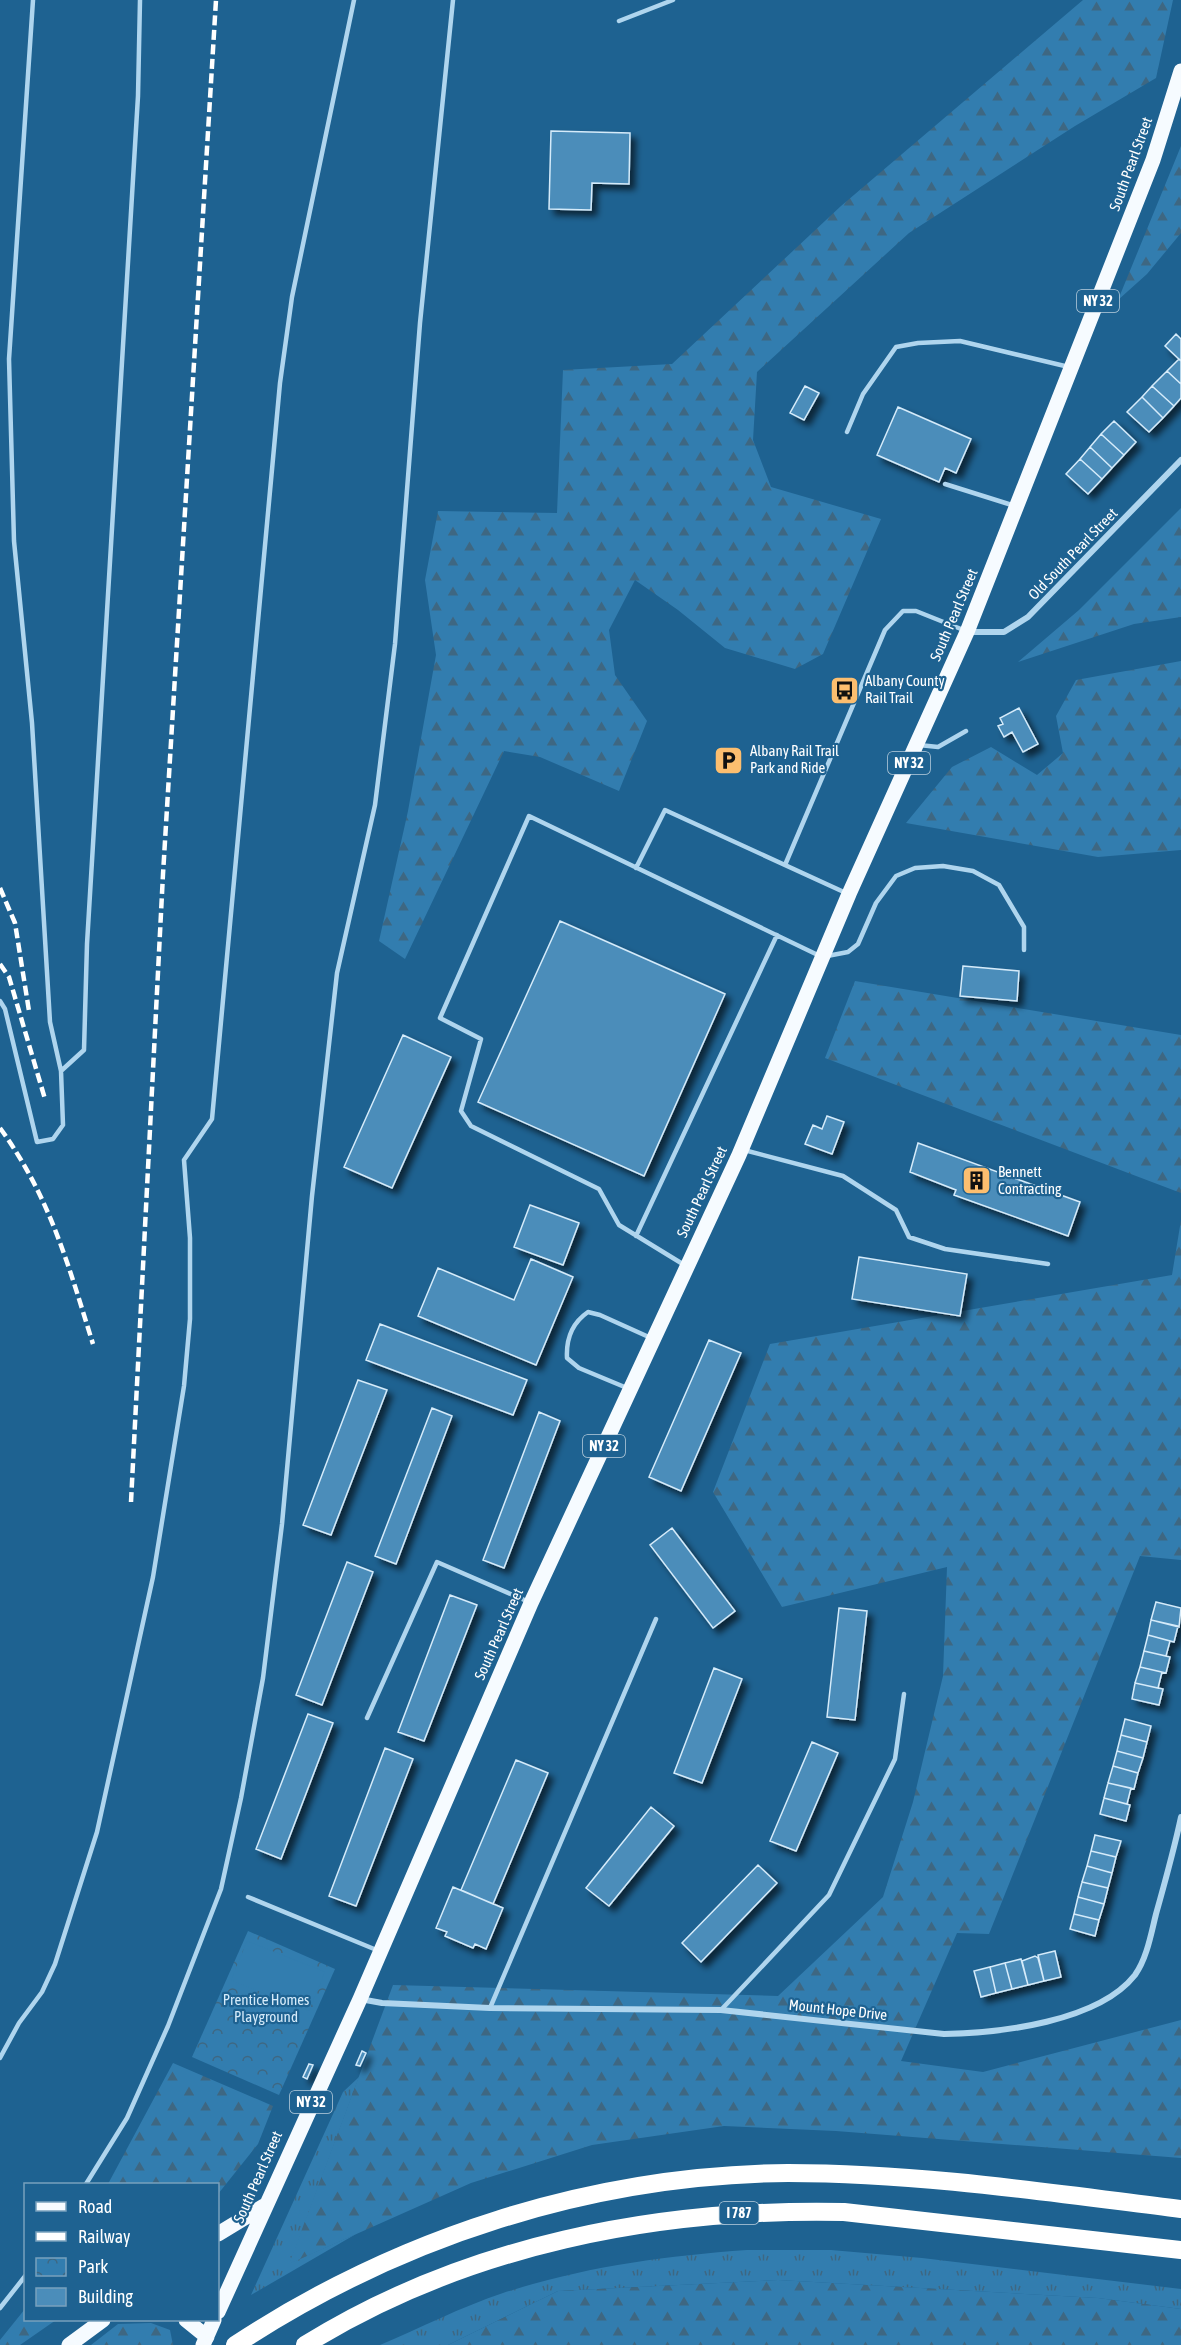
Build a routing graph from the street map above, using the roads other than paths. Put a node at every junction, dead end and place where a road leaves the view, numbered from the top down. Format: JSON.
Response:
{"nodes":[{"id":1,"x":33,"y":0,"type":"edge"},
{"id":2,"x":140,"y":0,"type":"edge"},
{"id":3,"x":354,"y":0,"type":"edge"},
{"id":4,"x":453,"y":0,"type":"edge"},
{"id":5,"x":673,"y":0,"type":"edge"},
{"id":6,"x":619,"y":21,"type":"dead end"},
{"id":7,"x":1181,"y":71,"type":"edge"},
{"id":8,"x":1072,"y":367,"type":"junction"},
{"id":9,"x":847,"y":432,"type":"dead end"},
{"id":10,"x":1181,"y":460,"type":"edge"},
{"id":11,"x":945,"y":484,"type":"dead end"},
{"id":12,"x":1018,"y":507,"type":"junction"},
{"id":13,"x":967,"y":632,"type":"junction"},
{"id":14,"x":966,"y":731,"type":"dead end"},
{"id":15,"x":917,"y":745,"type":"junction"},
{"id":16,"x":785,"y":865,"type":"junction"},
{"id":17,"x":636,"y":868,"type":"junction"},
{"id":18,"x":849,"y":894,"type":"junction"},
{"id":19,"x":777,"y":935,"type":"junction"},
{"id":20,"x":1024,"y":950,"type":"dead end"},
{"id":21,"x":822,"y":957,"type":"junction"},
{"id":22,"x":0,"y":1001,"type":"edge"},
{"id":23,"x":61,"y":1071,"type":"junction"},
{"id":24,"x":741,"y":1149,"type":"junction"},
{"id":25,"x":636,"y":1236,"type":"junction"},
{"id":26,"x":1047,"y":1264,"type":"dead end"},
{"id":27,"x":687,"y":1266,"type":"junction"},
{"id":28,"x":653,"y":1339,"type":"junction"},
{"id":29,"x":630,"y":1390,"type":"junction"},
{"id":30,"x":531,"y":1603,"type":"junction"},
{"id":31,"x":656,"y":1619,"type":"dead end"},
{"id":32,"x":904,"y":1694,"type":"dead end"},
{"id":33,"x":368,"y":1718,"type":"dead end"},
{"id":34,"x":1181,"y":1817,"type":"edge"},
{"id":35,"x":248,"y":1897,"type":"dead end"},
{"id":36,"x":379,"y":1951,"type":"junction"},
{"id":37,"x":360,"y":1999,"type":"junction"},
{"id":38,"x":490,"y":2008,"type":"junction"},
{"id":39,"x":721,"y":2010,"type":"junction"},
{"id":40,"x":0,"y":2058,"type":"edge"},
{"id":41,"x":88,"y":2183,"type":"edge"},
{"id":42,"x":264,"y":2206,"type":"junction"},
{"id":43,"x":1181,"y":2209,"type":"edge"},
{"id":44,"x":219,"y":2233,"type":"edge"},
{"id":45,"x":1181,"y":2250,"type":"edge"},
{"id":46,"x":24,"y":2278,"type":"edge"},
{"id":47,"x":0,"y":2308,"type":"edge"},
{"id":48,"x":219,"y":2310,"type":"edge"},
{"id":49,"x":100,"y":2321,"type":"edge"},
{"id":50,"x":188,"y":2321,"type":"edge"},
{"id":51,"x":213,"y":2321,"type":"edge"},
{"id":52,"x":205,"y":2341,"type":"edge"},
{"id":53,"x":311,"y":2341,"type":"edge"},
{"id":54,"x":69,"y":2345,"type":"edge"},
{"id":55,"x":235,"y":2345,"type":"edge"}],
"edges":[{"from":1,"to":23,"type":"lane"},
{"from":2,"to":23,"type":"lane"},
{"from":3,"to":40,"type":"lane"},
{"from":4,"to":41,"type":"lane"},
{"from":5,"to":6,"type":"lane"},
{"from":7,"to":8,"type":"main road","name":"South Pearl Street","number":"NY 32"},
{"from":8,"to":9,"type":"lane"},
{"from":8,"to":12,"type":"main road","name":"South Pearl Street","number":"NY 32"},
{"from":10,"to":13,"type":"street","name":"Old South Pearl Street"},
{"from":11,"to":12,"type":"lane"},
{"from":12,"to":13,"type":"main road","name":"South Pearl Street","number":"NY 32"},
{"from":13,"to":15,"type":"main road","name":"South Pearl Street","number":"NY 32"},
{"from":13,"to":16,"type":"lane"},
{"from":14,"to":15,"type":"lane"},
{"from":15,"to":18,"type":"main road","name":"South Pearl Street","number":"NY 32"},
{"from":16,"to":17,"type":"lane"},
{"from":16,"to":18,"type":"lane"},
{"from":17,"to":19,"type":"lane"},
{"from":17,"to":25,"type":"lane"},
{"from":18,"to":21,"type":"main road","name":"South Pearl Street","number":"NY 32"},
{"from":19,"to":21,"type":"lane"},
{"from":19,"to":25,"type":"lane"},
{"from":20,"to":21,"type":"lane"},
{"from":21,"to":24,"type":"main road","name":"South Pearl Street","number":"NY 32"},
{"from":22,"to":23,"type":"lane"},
{"from":24,"to":26,"type":"lane"},
{"from":24,"to":27,"type":"main road","name":"South Pearl Street","number":"NY 32"},
{"from":25,"to":27,"type":"lane"},
{"from":27,"to":28,"type":"main road","name":"South Pearl Street","number":"NY 32"},
{"from":28,"to":29,"type":"main road","name":"South Pearl Street","number":"NY 32"},
{"from":28,"to":29,"type":"lane"},
{"from":29,"to":30,"type":"main road","name":"South Pearl Street","number":"NY 32"},
{"from":30,"to":33,"type":"lane"},
{"from":30,"to":36,"type":"main road","name":"South Pearl Street","number":"NY 32"},
{"from":31,"to":38,"type":"lane"},
{"from":32,"to":39,"type":"lane"},
{"from":34,"to":39,"type":"street","name":"Mount Hope Drive"},
{"from":35,"to":36,"type":"lane"},
{"from":36,"to":37,"type":"main road","name":"South Pearl Street","number":"NY 32"},
{"from":37,"to":38,"type":"street","name":"Mount Hope Drive"},
{"from":37,"to":42,"type":"main road","name":"South Pearl Street","number":"NY 32"},
{"from":38,"to":39,"type":"street","name":"Mount Hope Drive"},
{"from":42,"to":44,"type":"main road"},
{"from":42,"to":48,"type":"main road","name":"South Pearl Street","number":"NY 32"},
{"from":43,"to":55,"type":"highway"},
{"from":45,"to":53,"type":"highway","number":"I 787"},
{"from":46,"to":47,"type":"lane"},
{"from":49,"to":54,"type":"main road"},
{"from":50,"to":52,"type":"main road"},
{"from":51,"to":52,"type":"main road"}]}
